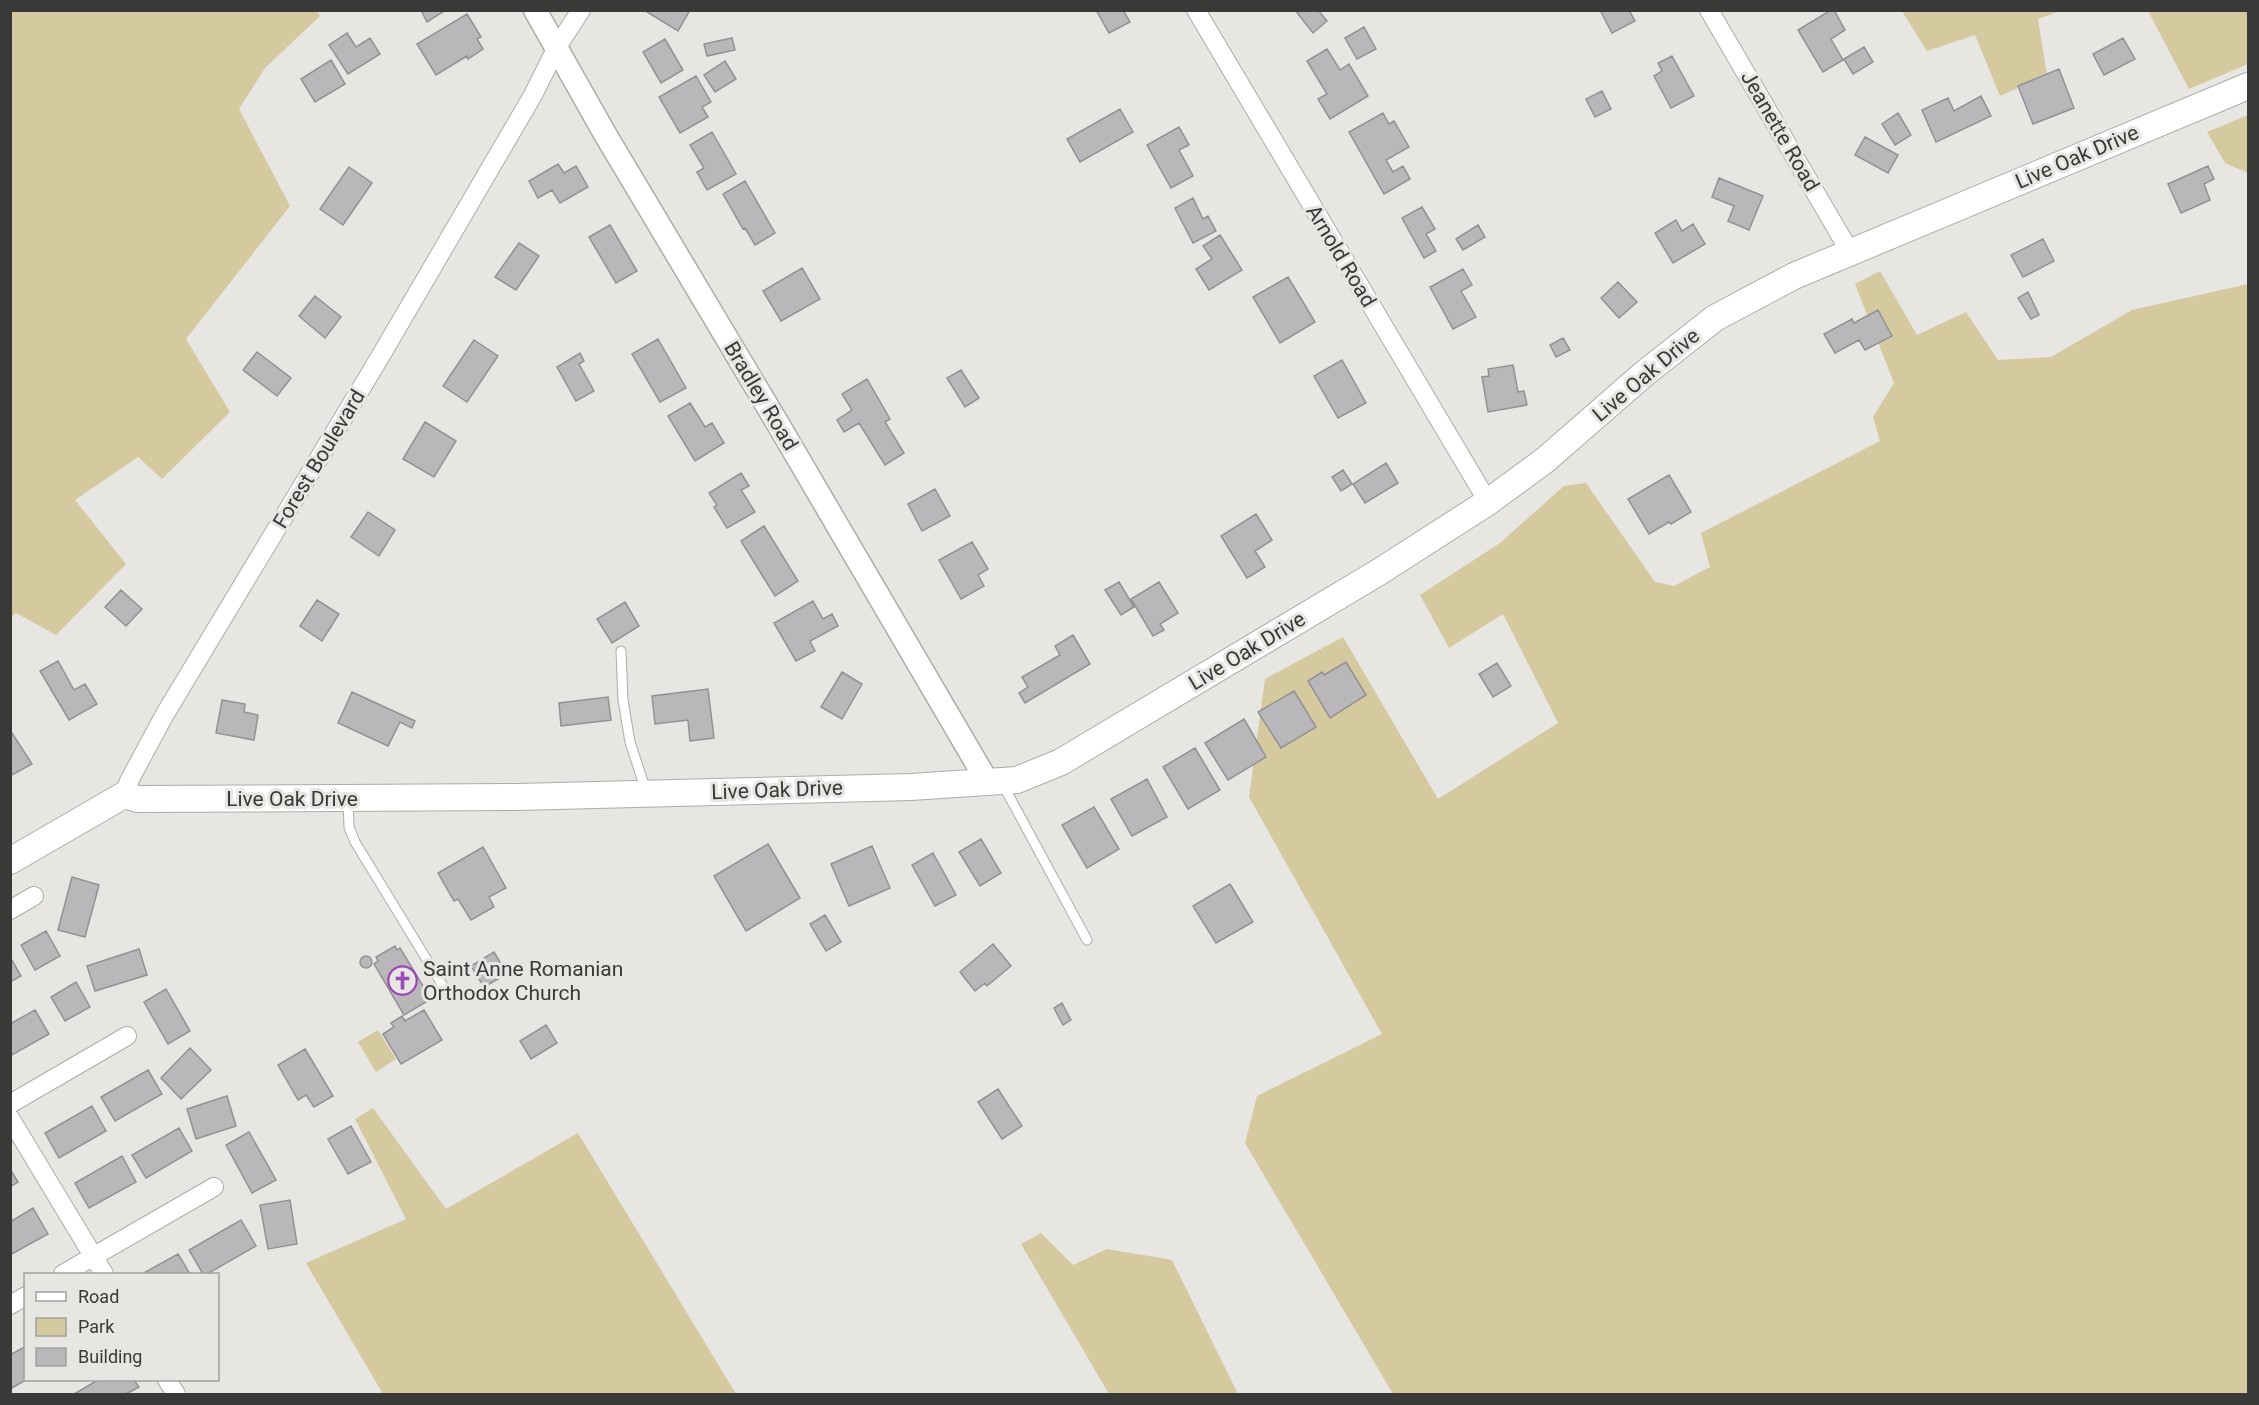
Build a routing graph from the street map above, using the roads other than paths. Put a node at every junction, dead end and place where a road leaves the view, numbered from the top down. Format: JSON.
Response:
{"nodes":[{"id":1,"x":536,"y":10,"type":"edge"},
{"id":2,"x":581,"y":10,"type":"edge"},
{"id":3,"x":1196,"y":10,"type":"edge"},
{"id":4,"x":1709,"y":10,"type":"edge"},
{"id":5,"x":557,"y":47,"type":"junction"},
{"id":6,"x":2248,"y":86,"type":"edge"},
{"id":7,"x":1850,"y":252,"type":"junction"},
{"id":8,"x":1488,"y":502,"type":"junction"},
{"id":9,"x":621,"y":651,"type":"dead end"},
{"id":10,"x":994,"y":781,"type":"junction"},
{"id":11,"x":647,"y":794,"type":"junction"},
{"id":12,"x":124,"y":795,"type":"junction"},
{"id":13,"x":348,"y":799,"type":"junction"},
{"id":14,"x":10,"y":861,"type":"edge"},
{"id":15,"x":34,"y":896,"type":"dead end"},
{"id":16,"x":10,"y":910,"type":"edge"},
{"id":17,"x":1088,"y":940,"type":"dead end"},
{"id":18,"x":446,"y":991,"type":"dead end"},
{"id":19,"x":127,"y":1036,"type":"dead end"},
{"id":20,"x":10,"y":1104,"type":"edge"},
{"id":21,"x":10,"y":1118,"type":"edge"},
{"id":22,"x":214,"y":1187,"type":"dead end"},
{"id":23,"x":93,"y":1257,"type":"junction"},
{"id":24,"x":66,"y":1273,"type":"edge"},
{"id":25,"x":103,"y":1273,"type":"edge"},
{"id":26,"x":24,"y":1297,"type":"edge"},
{"id":27,"x":10,"y":1305,"type":"edge"},
{"id":28,"x":168,"y":1381,"type":"edge"},
{"id":29,"x":176,"y":1395,"type":"edge"}],
"edges":[{"from":1,"to":5,"type":"street","name":"Bradley Road"},
{"from":2,"to":5,"type":"street","name":"Forest Boulevard"},
{"from":3,"to":8,"type":"street","name":"Arnold Road"},
{"from":4,"to":7,"type":"street","name":"Jeanette Road"},
{"from":5,"to":10,"type":"street","name":"Bradley Road"},
{"from":5,"to":12,"type":"street","name":"Forest Boulevard"},
{"from":6,"to":7,"type":"main road","name":"Live Oak Drive"},
{"from":7,"to":8,"type":"main road","name":"Live Oak Drive"},
{"from":8,"to":10,"type":"main road","name":"Live Oak Drive"},
{"from":9,"to":11,"type":"lane"},
{"from":10,"to":11,"type":"main road","name":"Live Oak Drive"},
{"from":10,"to":17,"type":"lane"},
{"from":11,"to":13,"type":"main road","name":"Live Oak Drive"},
{"from":12,"to":13,"type":"main road","name":"Live Oak Drive"},
{"from":12,"to":14,"type":"main road"},
{"from":13,"to":18,"type":"lane"},
{"from":15,"to":16,"type":"street"},
{"from":19,"to":20,"type":"street"},
{"from":21,"to":23,"type":"street"},
{"from":22,"to":23,"type":"street"},
{"from":23,"to":24,"type":"street"},
{"from":23,"to":25,"type":"street"},
{"from":26,"to":27,"type":"street"},
{"from":28,"to":29,"type":"street"}]}
